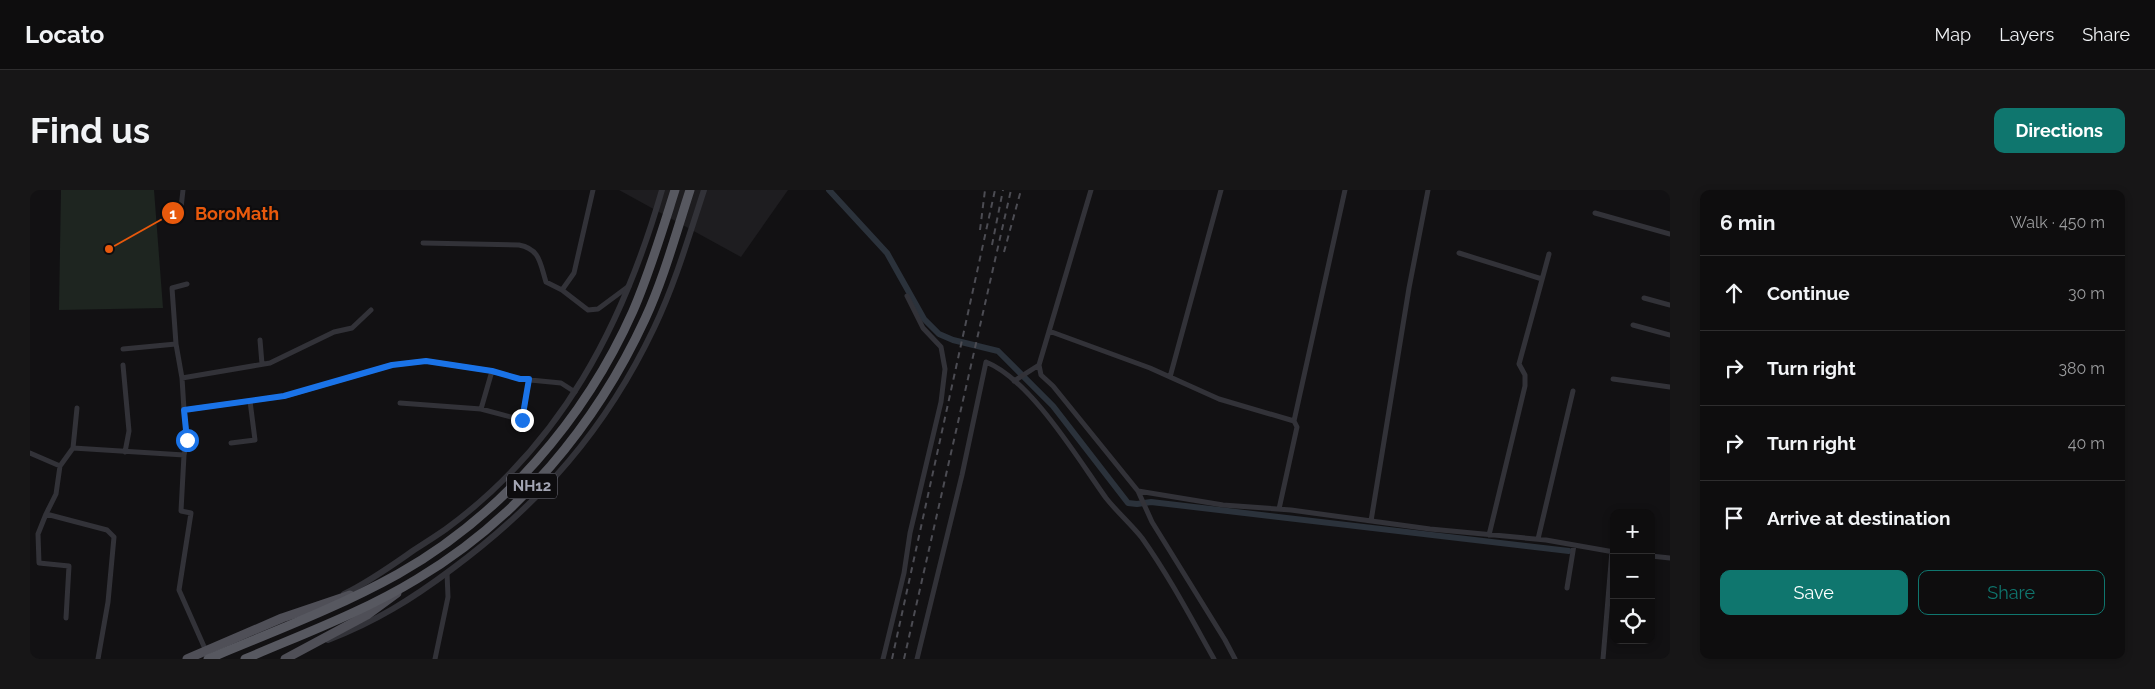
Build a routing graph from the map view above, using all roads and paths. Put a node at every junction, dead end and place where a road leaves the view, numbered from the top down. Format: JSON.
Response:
{"nodes":[{"id":1,"x":184,"y":190,"type":"edge"},
{"id":2,"x":593,"y":190,"type":"edge"},
{"id":3,"x":662,"y":190,"type":"edge"},
{"id":4,"x":675,"y":190,"type":"edge"},
{"id":5,"x":690,"y":190,"type":"edge"},
{"id":6,"x":704,"y":190,"type":"edge"},
{"id":7,"x":1091,"y":190,"type":"edge"},
{"id":8,"x":1221,"y":190,"type":"edge"},
{"id":9,"x":1345,"y":190,"type":"edge"},
{"id":10,"x":1428,"y":190,"type":"edge"},
{"id":11,"x":180,"y":208,"type":"dead end"},
{"id":12,"x":1595,"y":213,"type":"dead end"},
{"id":13,"x":1670,"y":234,"type":"edge"},
{"id":14,"x":423,"y":243,"type":"dead end"},
{"id":15,"x":1459,"y":252,"type":"dead end"},
{"id":16,"x":1548,"y":254,"type":"dead end"},
{"id":17,"x":1542,"y":279,"type":"junction"},
{"id":18,"x":187,"y":284,"type":"dead end"},
{"id":19,"x":631,"y":284,"type":"junction"},
{"id":20,"x":562,"y":290,"type":"junction"},
{"id":21,"x":907,"y":296,"type":"dead end"},
{"id":22,"x":1644,"y":298,"type":"dead end"},
{"id":23,"x":1670,"y":305,"type":"edge"},
{"id":24,"x":371,"y":310,"type":"dead end"},
{"id":25,"x":1633,"y":325,"type":"dead end"},
{"id":26,"x":1049,"y":331,"type":"junction"},
{"id":27,"x":1670,"y":334,"type":"edge"},
{"id":28,"x":260,"y":340,"type":"dead end"},
{"id":29,"x":176,"y":344,"type":"junction"},
{"id":30,"x":123,"y":349,"type":"dead end"},
{"id":31,"x":262,"y":364,"type":"junction"},
{"id":32,"x":123,"y":365,"type":"dead end"},
{"id":33,"x":1039,"y":365,"type":"junction"},
{"id":34,"x":492,"y":371,"type":"junction"},
{"id":35,"x":1170,"y":377,"type":"junction"},
{"id":36,"x":182,"y":378,"type":"junction"},
{"id":37,"x":529,"y":379,"type":"junction"},
{"id":38,"x":1613,"y":379,"type":"dead end"},
{"id":39,"x":1014,"y":381,"type":"junction"},
{"id":40,"x":1670,"y":387,"type":"edge"},
{"id":41,"x":1573,"y":391,"type":"dead end"},
{"id":42,"x":575,"y":392,"type":"junction"},
{"id":43,"x":250,"y":401,"type":"junction"},
{"id":44,"x":400,"y":403,"type":"dead end"},
{"id":45,"x":77,"y":408,"type":"dead end"},
{"id":46,"x":481,"y":409,"type":"junction"},
{"id":47,"x":184,"y":410,"type":"junction"},
{"id":48,"x":1294,"y":420,"type":"junction"},
{"id":49,"x":231,"y":443,"type":"dead end"},
{"id":50,"x":73,"y":448,"type":"junction"},
{"id":51,"x":125,"y":452,"type":"junction"},
{"id":52,"x":30,"y":453,"type":"edge"},
{"id":53,"x":184,"y":455,"type":"junction"},
{"id":54,"x":60,"y":466,"type":"junction"},
{"id":55,"x":1139,"y":491,"type":"junction"},
{"id":56,"x":1279,"y":509,"type":"junction"},
{"id":57,"x":46,"y":514,"type":"junction"},
{"id":58,"x":1371,"y":521,"type":"junction"},
{"id":59,"x":1489,"y":535,"type":"junction"},
{"id":60,"x":1538,"y":540,"type":"junction"},
{"id":61,"x":1574,"y":545,"type":"junction"},
{"id":62,"x":1610,"y":551,"type":"edge"},
{"id":63,"x":1613,"y":554,"type":"edge"},
{"id":64,"x":1655,"y":556,"type":"edge"},
{"id":65,"x":1670,"y":558,"type":"edge"},
{"id":66,"x":447,"y":573,"type":"junction"},
{"id":67,"x":416,"y":580,"type":"junction"},
{"id":68,"x":373,"y":587,"type":"junction"},
{"id":69,"x":1567,"y":588,"type":"dead end"},
{"id":70,"x":318,"y":606,"type":"junction"},
{"id":71,"x":66,"y":618,"type":"dead end"},
{"id":72,"x":310,"y":647,"type":"junction"},
{"id":73,"x":207,"y":655,"type":"edge"},
{"id":74,"x":290,"y":658,"type":"edge"},
{"id":75,"x":98,"y":659,"type":"edge"},
{"id":76,"x":187,"y":659,"type":"edge"},
{"id":77,"x":245,"y":659,"type":"edge"},
{"id":78,"x":435,"y":659,"type":"edge"},
{"id":79,"x":883,"y":659,"type":"edge"},
{"id":80,"x":917,"y":659,"type":"edge"},
{"id":81,"x":1214,"y":659,"type":"edge"},
{"id":82,"x":1235,"y":659,"type":"edge"},
{"id":83,"x":1602,"y":659,"type":"edge"}],
"edges":[{"from":1,"to":11,"type":"street"},
{"from":2,"to":20,"type":"street"},
{"from":3,"to":19,"type":"street"},
{"from":4,"to":68,"type":"highway","number":"NH12"},
{"from":5,"to":67,"type":"highway","number":"NH12"},
{"from":6,"to":66,"type":"street"},
{"from":7,"to":26,"type":"street"},
{"from":8,"to":35,"type":"street"},
{"from":9,"to":48,"type":"street"},
{"from":10,"to":58,"type":"street"},
{"from":12,"to":13,"type":"street"},
{"from":14,"to":20,"type":"street"},
{"from":15,"to":17,"type":"street"},
{"from":16,"to":17,"type":"street"},
{"from":17,"to":59,"type":"street"},
{"from":18,"to":29,"type":"street"},
{"from":19,"to":20,"type":"street"},
{"from":19,"to":42,"type":"street"},
{"from":21,"to":79,"type":"street"},
{"from":22,"to":23,"type":"street"},
{"from":24,"to":31,"type":"street"},
{"from":25,"to":27,"type":"street"},
{"from":26,"to":33,"type":"street"},
{"from":26,"to":35,"type":"street"},
{"from":28,"to":31,"type":"street"},
{"from":29,"to":30,"type":"street"},
{"from":29,"to":36,"type":"street"},
{"from":31,"to":36,"type":"street"},
{"from":32,"to":51,"type":"street"},
{"from":33,"to":39,"type":"street"},
{"from":33,"to":55,"type":"street"},
{"from":34,"to":37,"type":"street"},
{"from":34,"to":43,"type":"street"},
{"from":34,"to":46,"type":"street"},
{"from":35,"to":48,"type":"street"},
{"from":36,"to":47,"type":"street"},
{"from":37,"to":42,"type":"street"},
{"from":37,"to":46,"type":"street"},
{"from":38,"to":40,"type":"street"},
{"from":39,"to":80,"type":"street"},
{"from":39,"to":81,"type":"street"},
{"from":41,"to":60,"type":"street"},
{"from":42,"to":70,"type":"street"},
{"from":43,"to":47,"type":"street"},
{"from":43,"to":49,"type":"street"},
{"from":44,"to":46,"type":"street"},
{"from":45,"to":50,"type":"street"},
{"from":47,"to":53,"type":"street"},
{"from":48,"to":56,"type":"street"},
{"from":50,"to":51,"type":"street"},
{"from":50,"to":54,"type":"street"},
{"from":51,"to":53,"type":"street"},
{"from":52,"to":54,"type":"street"},
{"from":53,"to":73,"type":"street"},
{"from":54,"to":57,"type":"street"},
{"from":55,"to":56,"type":"street"},
{"from":55,"to":82,"type":"street"},
{"from":56,"to":58,"type":"street"},
{"from":57,"to":71,"type":"street"},
{"from":57,"to":75,"type":"street"},
{"from":58,"to":59,"type":"street"},
{"from":59,"to":60,"type":"street"},
{"from":60,"to":61,"type":"street"},
{"from":61,"to":62,"type":"street"},
{"from":61,"to":69,"type":"street"},
{"from":63,"to":83,"type":"street"},
{"from":64,"to":65,"type":"street"},
{"from":66,"to":72,"type":"street"},
{"from":66,"to":78,"type":"street"},
{"from":67,"to":72,"type":"main road"},
{"from":67,"to":77,"type":"highway","number":"NH12"},
{"from":68,"to":70,"type":"main road"},
{"from":68,"to":73,"type":"highway","number":"NH12"},
{"from":70,"to":73,"type":"main road"},
{"from":72,"to":74,"type":"main road"},
{"from":73,"to":76,"type":"main road"}]}
